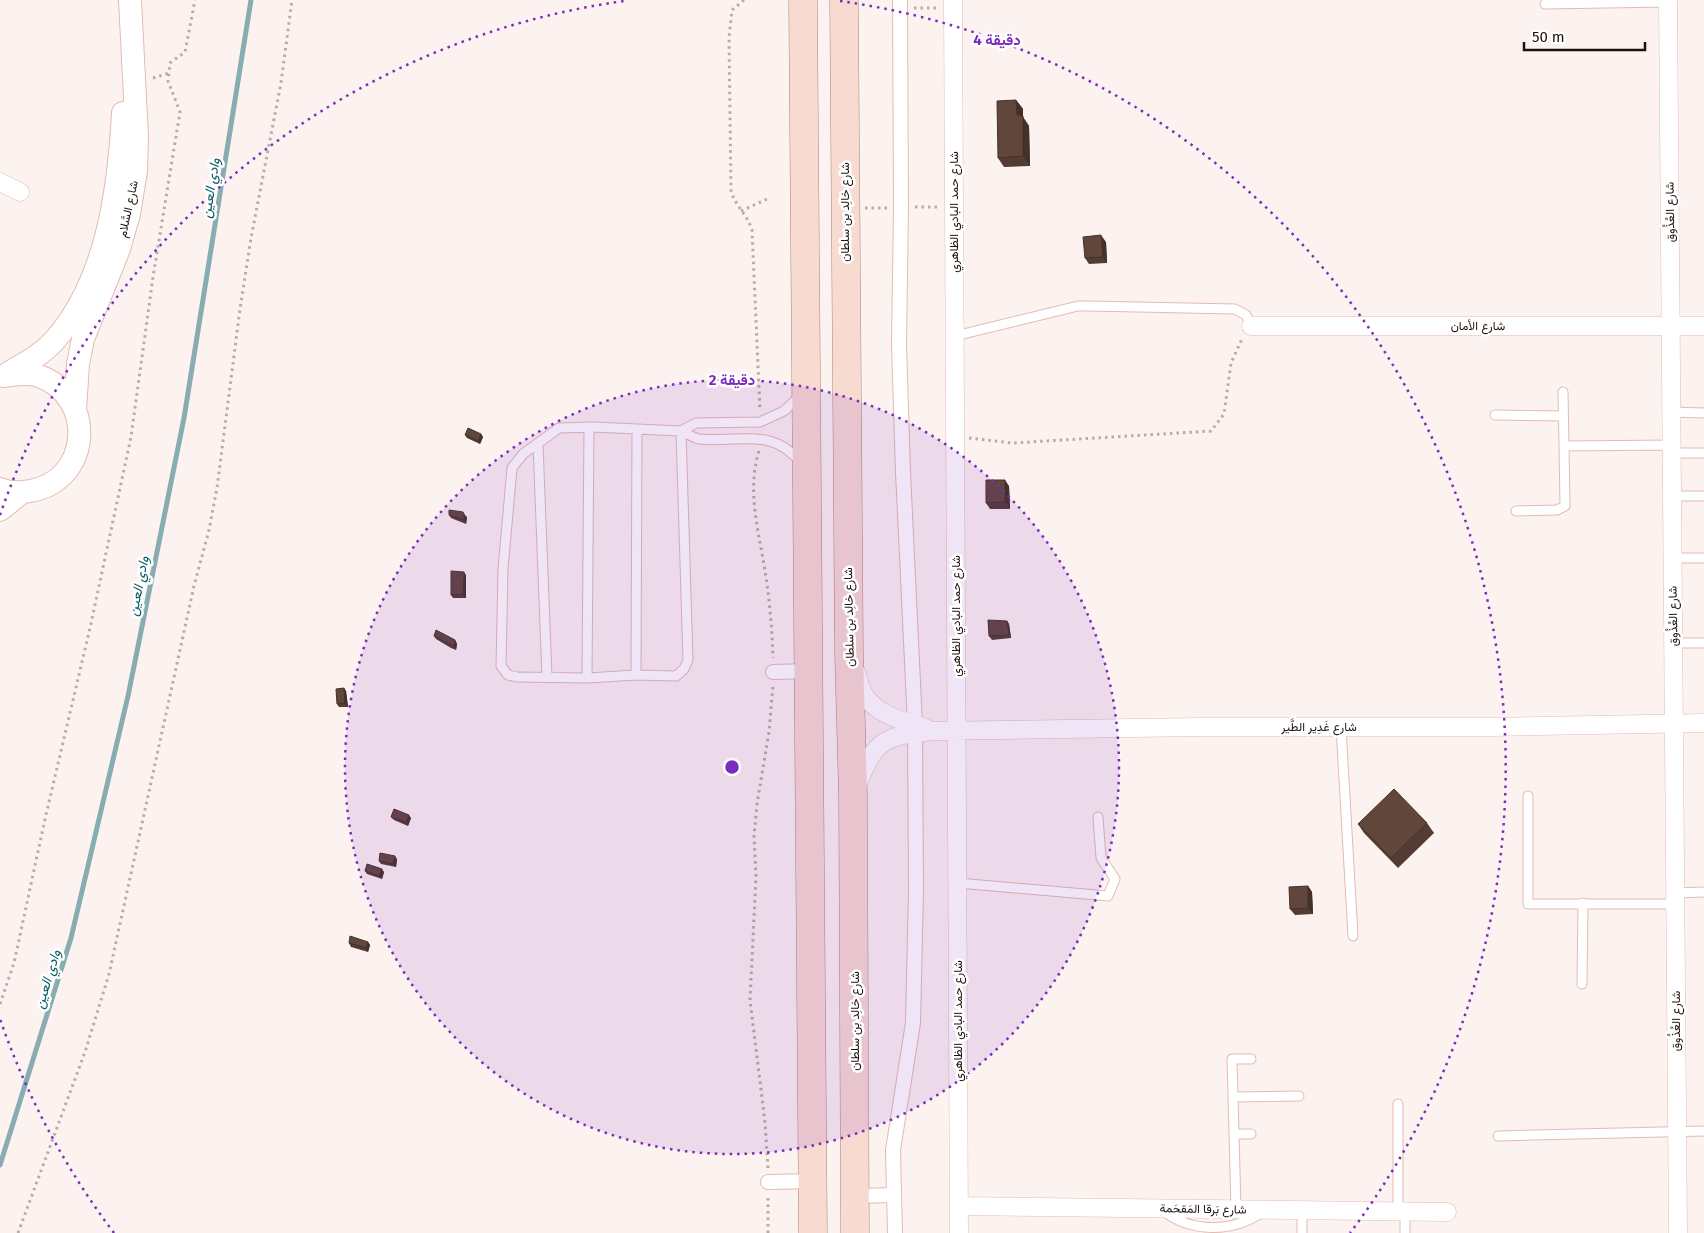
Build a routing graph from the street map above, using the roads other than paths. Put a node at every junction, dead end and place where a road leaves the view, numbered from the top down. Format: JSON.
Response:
{"nodes":[{"id":1,"x":130,"y":0,"type":"edge"},
{"id":2,"x":803,"y":0,"type":"edge"},
{"id":3,"x":844,"y":0,"type":"edge"},
{"id":4,"x":1668,"y":1,"type":"edge"},
{"id":5,"x":900,"y":4,"type":"edge"},
{"id":6,"x":953,"y":4,"type":"edge"},
{"id":7,"x":1545,"y":4,"type":"dead end"},
{"id":8,"x":0,"y":182,"type":"edge"},
{"id":9,"x":20,"y":192,"type":"dead end"},
{"id":10,"x":1251,"y":326,"type":"joint"},
{"id":11,"x":1671,"y":326,"type":"junction"},
{"id":12,"x":1704,"y":326,"type":"edge"},
{"id":13,"x":955,"y":336,"type":"junction"},
{"id":14,"x":2,"y":377,"type":"edge"},
{"id":15,"x":805,"y":387,"type":"junction"},
{"id":16,"x":1562,"y":392,"type":"dead end"},
{"id":17,"x":76,"y":410,"type":"junction"},
{"id":18,"x":1672,"y":412,"type":"junction"},
{"id":19,"x":1704,"y":413,"type":"edge"},
{"id":20,"x":1495,"y":416,"type":"dead end"},
{"id":21,"x":1563,"y":416,"type":"junction"},
{"id":22,"x":588,"y":427,"type":"junction"},
{"id":23,"x":638,"y":429,"type":"junction"},
{"id":24,"x":681,"y":430,"type":"junction"},
{"id":25,"x":538,"y":444,"type":"junction"},
{"id":26,"x":1564,"y":446,"type":"junction"},
{"id":27,"x":1672,"y":449,"type":"junction"},
{"id":28,"x":1704,"y":454,"type":"edge"},
{"id":29,"x":806,"y":472,"type":"junction"},
{"id":30,"x":10,"y":491,"type":"edge"},
{"id":31,"x":1672,"y":496,"type":"junction"},
{"id":32,"x":1704,"y":496,"type":"edge"},
{"id":33,"x":0,"y":510,"type":"edge"},
{"id":34,"x":1516,"y":511,"type":"dead end"},
{"id":35,"x":1673,"y":558,"type":"junction"},
{"id":36,"x":1704,"y":558,"type":"edge"},
{"id":37,"x":1674,"y":643,"type":"junction"},
{"id":38,"x":1704,"y":643,"type":"edge"},
{"id":39,"x":849,"y":654,"type":"junction"},
{"id":40,"x":808,"y":671,"type":"junction"},
{"id":41,"x":773,"y":672,"type":"road end"},
{"id":42,"x":636,"y":675,"type":"junction"},
{"id":43,"x":547,"y":678,"type":"junction"},
{"id":44,"x":587,"y":678,"type":"junction"},
{"id":45,"x":1704,"y":723,"type":"edge"},
{"id":46,"x":1674,"y":724,"type":"junction"},
{"id":47,"x":1341,"y":727,"type":"junction"},
{"id":48,"x":915,"y":729,"type":"junction"},
{"id":49,"x":957,"y":730,"type":"junction"},
{"id":50,"x":854,"y":796,"type":"junction"},
{"id":51,"x":1528,"y":796,"type":"dead end"},
{"id":52,"x":1098,"y":817,"type":"dead end"},
{"id":53,"x":958,"y":883,"type":"junction"},
{"id":54,"x":1704,"y":892,"type":"edge"},
{"id":55,"x":1676,"y":898,"type":"junction"},
{"id":56,"x":1583,"y":903,"type":"junction"},
{"id":57,"x":1353,"y":936,"type":"dead end"},
{"id":58,"x":1582,"y":984,"type":"dead end"},
{"id":59,"x":1250,"y":1059,"type":"dead end"},
{"id":60,"x":1299,"y":1096,"type":"dead end"},
{"id":61,"x":1233,"y":1097,"type":"junction"},
{"id":62,"x":1398,"y":1104,"type":"dead end"},
{"id":63,"x":1677,"y":1131,"type":"junction"},
{"id":64,"x":1704,"y":1131,"type":"edge"},
{"id":65,"x":1234,"y":1134,"type":"junction"},
{"id":66,"x":1251,"y":1134,"type":"dead end"},
{"id":67,"x":1498,"y":1136,"type":"dead end"},
{"id":68,"x":768,"y":1182,"type":"road end"},
{"id":69,"x":813,"y":1182,"type":"junction"},
{"id":70,"x":894,"y":1195,"type":"junction"},
{"id":71,"x":855,"y":1196,"type":"junction"},
{"id":72,"x":959,"y":1206,"type":"junction"},
{"id":73,"x":1160,"y":1208,"type":"junction"},
{"id":74,"x":1236,"y":1209,"type":"junction"},
{"id":75,"x":1265,"y":1210,"type":"junction"},
{"id":76,"x":1302,"y":1210,"type":"junction"},
{"id":77,"x":1401,"y":1211,"type":"junction"},
{"id":78,"x":1447,"y":1212,"type":"dead end"},
{"id":79,"x":1201,"y":1231,"type":"edge"},
{"id":80,"x":813,"y":1233,"type":"edge"},
{"id":81,"x":856,"y":1233,"type":"edge"},
{"id":82,"x":894,"y":1233,"type":"edge"},
{"id":83,"x":959,"y":1233,"type":"edge"},
{"id":84,"x":1302,"y":1233,"type":"edge"},
{"id":85,"x":1405,"y":1233,"type":"edge"},
{"id":86,"x":1678,"y":1233,"type":"edge"}],
"edges":[{"from":1,"to":14,"type":"street","name":"شارع السَّلام"},
{"from":1,"to":17,"type":"street","name":"شارع السَّلام"},
{"from":2,"to":15,"type":"main road"},
{"from":3,"to":39,"type":"main road","name":"شارع خالِد بن سلطان"},
{"from":4,"to":7,"type":"lane"},
{"from":4,"to":11,"type":"street","name":"شارع العُذُوق"},
{"from":5,"to":48,"type":"street"},
{"from":6,"to":13,"type":"street","name":"شارع حمد البادي الظاهري"},
{"from":8,"to":9,"type":"street"},
{"from":10,"to":11,"type":"street","name":"شارع الأمان"},
{"from":10,"to":13,"type":"lane"},
{"from":11,"to":12,"type":"street","name":"شارع الأمان"},
{"from":11,"to":18,"type":"street","name":"شارع العُذُوق"},
{"from":13,"to":49,"type":"street","name":"شارع حمد البادي الظاهري"},
{"from":14,"to":17,"type":"street"},
{"from":15,"to":24,"type":"lane"},
{"from":15,"to":29,"type":"main road"},
{"from":16,"to":21,"type":"lane"},
{"from":17,"to":30,"type":"street","name":"شارع السَّلام"},
{"from":18,"to":19,"type":"lane"},
{"from":18,"to":27,"type":"street","name":"شارع العُذُوق"},
{"from":20,"to":21,"type":"lane"},
{"from":21,"to":26,"type":"lane"},
{"from":22,"to":23,"type":"lane"},
{"from":22,"to":25,"type":"lane"},
{"from":22,"to":44,"type":"lane"},
{"from":23,"to":24,"type":"lane"},
{"from":23,"to":42,"type":"lane"},
{"from":24,"to":29,"type":"lane"},
{"from":24,"to":42,"type":"lane"},
{"from":25,"to":43,"type":"lane"},
{"from":25,"to":43,"type":"lane"},
{"from":26,"to":27,"type":"lane"},
{"from":26,"to":34,"type":"lane"},
{"from":27,"to":28,"type":"lane"},
{"from":27,"to":31,"type":"street","name":"شارع العُذُوق"},
{"from":29,"to":40,"type":"main road"},
{"from":30,"to":33,"type":"street"},
{"from":31,"to":32,"type":"lane"},
{"from":31,"to":35,"type":"street","name":"شارع العُذُوق"},
{"from":35,"to":36,"type":"lane"},
{"from":35,"to":37,"type":"street","name":"شارع العُذُوق"},
{"from":37,"to":38,"type":"lane"},
{"from":37,"to":46,"type":"street","name":"شارع العُذُوق"},
{"from":39,"to":48,"type":"street","name":"شارع غَدِير الطَّير"},
{"from":39,"to":50,"type":"main road","name":"شارع خالِد بن سلطان"},
{"from":40,"to":41,"type":"street"},
{"from":40,"to":69,"type":"main road"},
{"from":42,"to":44,"type":"lane"},
{"from":43,"to":44,"type":"lane"},
{"from":45,"to":46,"type":"street","name":"شارع غَدِير الطَّير"},
{"from":46,"to":47,"type":"street","name":"شارع غَدِير الطَّير"},
{"from":46,"to":55,"type":"street","name":"شارع العُذُوق"},
{"from":47,"to":49,"type":"street","name":"شارع غَدِير الطَّير"},
{"from":47,"to":57,"type":"lane"},
{"from":48,"to":49,"type":"street","name":"شارع غَدِير الطَّير"},
{"from":48,"to":50,"type":"street","name":"شارع غَدِير الطَّير"},
{"from":48,"to":70,"type":"street"},
{"from":49,"to":53,"type":"street","name":"شارع حمد البادي الظاهري"},
{"from":50,"to":71,"type":"main road","name":"شارع خالِد بن سلطان"},
{"from":51,"to":56,"type":"lane"},
{"from":52,"to":53,"type":"lane"},
{"from":53,"to":72,"type":"street","name":"شارع حمد البادي الظاهري"},
{"from":54,"to":55,"type":"lane"},
{"from":55,"to":56,"type":"lane"},
{"from":55,"to":63,"type":"street","name":"شارع العُذُوق"},
{"from":56,"to":58,"type":"lane"},
{"from":59,"to":61,"type":"lane"},
{"from":60,"to":61,"type":"lane"},
{"from":61,"to":65,"type":"lane"},
{"from":62,"to":77,"type":"lane"},
{"from":63,"to":64,"type":"lane"},
{"from":63,"to":67,"type":"lane"},
{"from":63,"to":86,"type":"street","name":"شارع العُذُوق"},
{"from":65,"to":66,"type":"lane"},
{"from":65,"to":74,"type":"lane"},
{"from":68,"to":69,"type":"street"},
{"from":69,"to":80,"type":"main road"},
{"from":70,"to":71,"type":"street"},
{"from":70,"to":82,"type":"street"},
{"from":71,"to":81,"type":"main road","name":"شارع خالِد بن سلطان"},
{"from":72,"to":73,"type":"street","name":"شارع بَرقا المَقحَمة"},
{"from":72,"to":83,"type":"street","name":"شارع حمد البادي الظاهري"},
{"from":73,"to":74,"type":"street","name":"شارع بَرقا المَقحَمة"},
{"from":73,"to":79,"type":"lane"},
{"from":74,"to":75,"type":"street","name":"شارع بَرقا المَقحَمة"},
{"from":75,"to":76,"type":"street","name":"شارع بَرقا المَقحَمة"},
{"from":75,"to":79,"type":"lane"},
{"from":76,"to":77,"type":"street","name":"شارع بَرقا المَقحَمة"},
{"from":76,"to":84,"type":"lane"},
{"from":77,"to":78,"type":"street","name":"شارع بَرقا المَقحَمة"},
{"from":77,"to":85,"type":"lane"}]}
